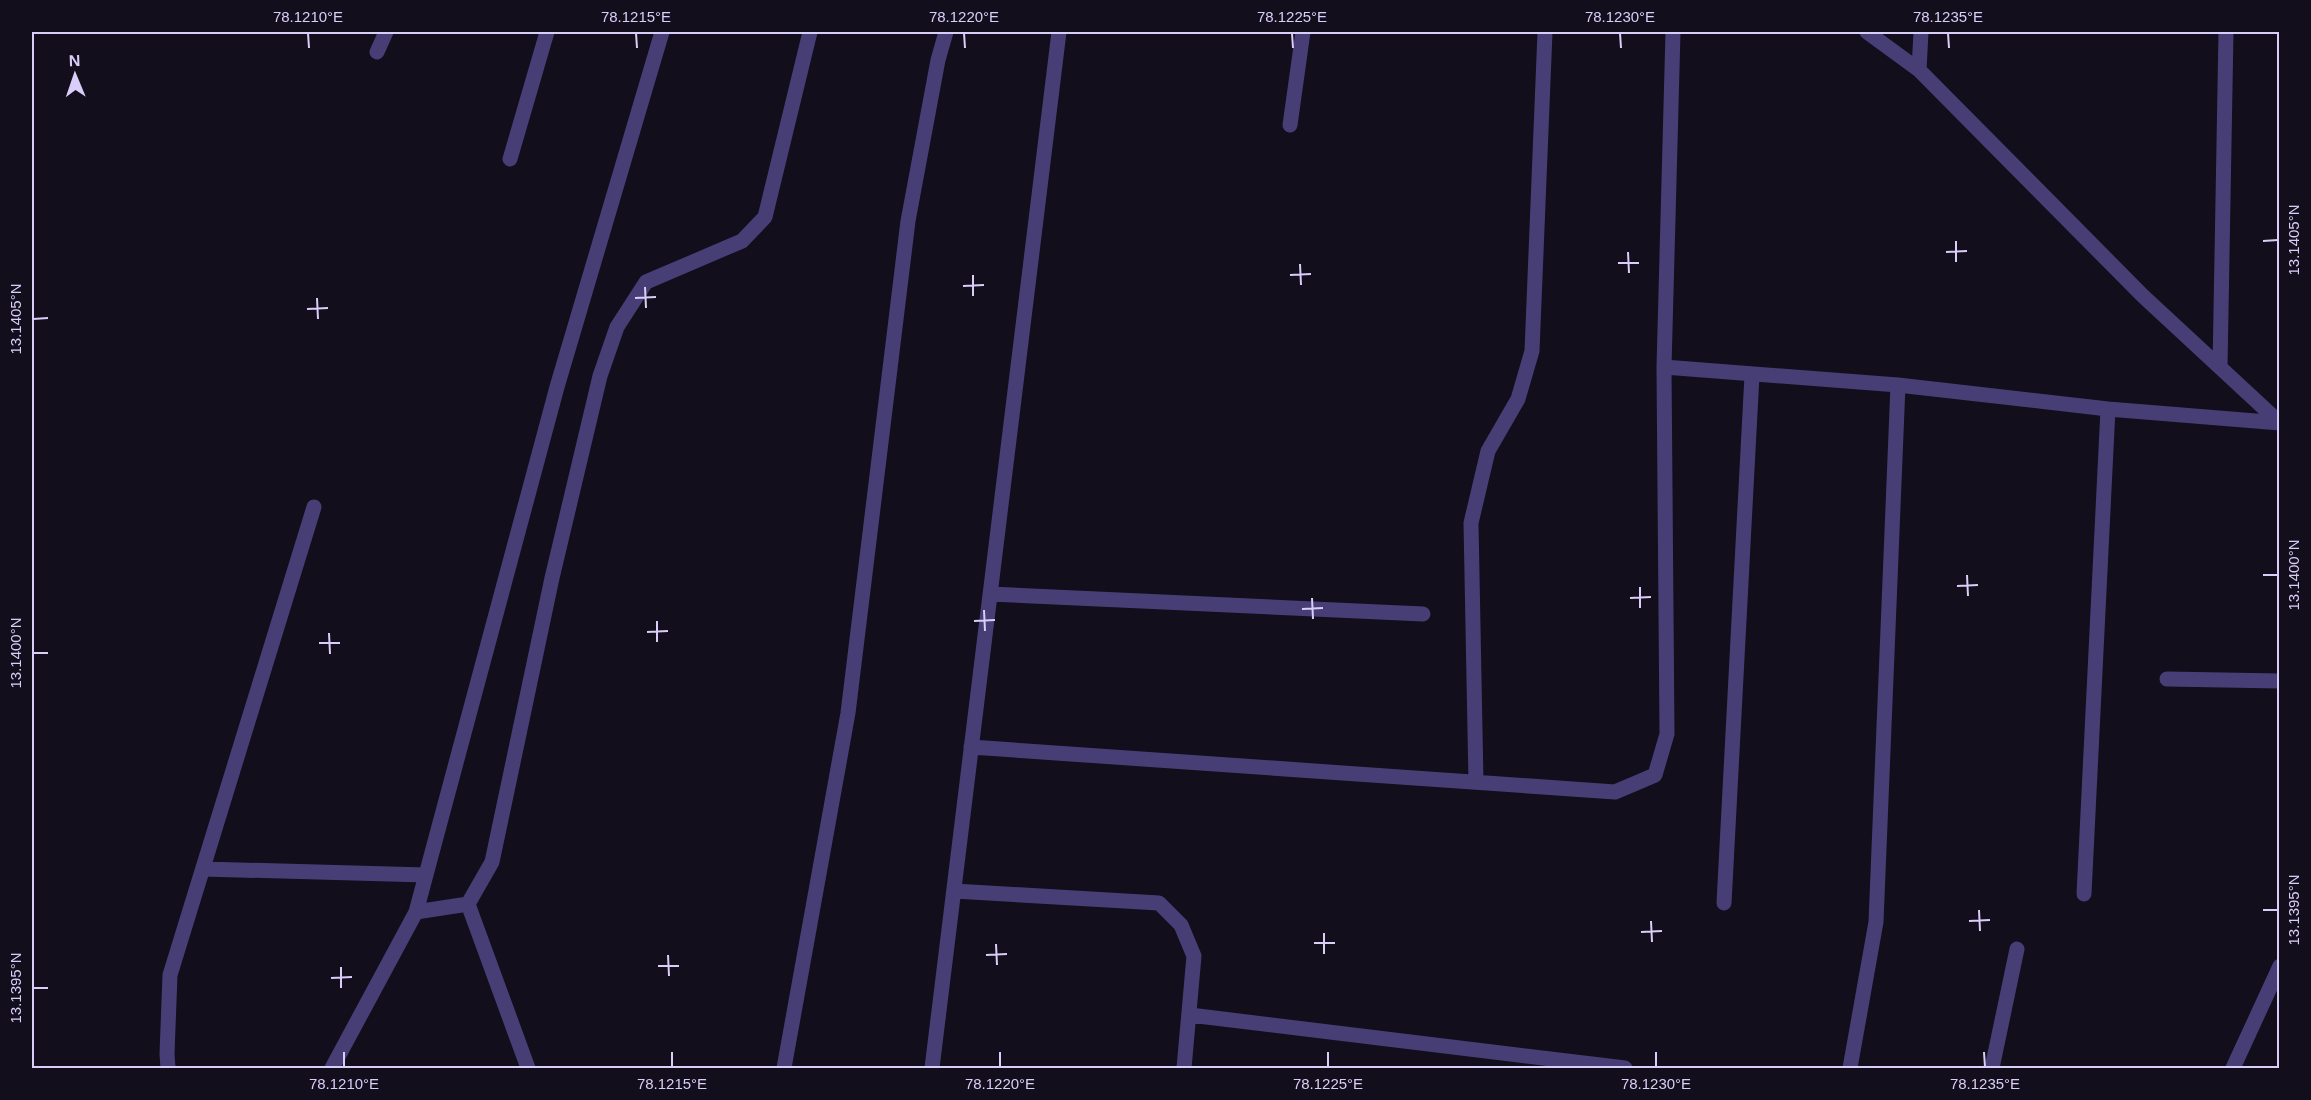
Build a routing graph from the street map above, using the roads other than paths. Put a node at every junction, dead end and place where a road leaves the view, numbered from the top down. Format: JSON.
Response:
{"nodes":[{"id":1,"x":386,"y":32,"type":"edge"},
{"id":2,"x":547,"y":32,"type":"edge"},
{"id":3,"x":662,"y":32,"type":"edge"},
{"id":4,"x":810,"y":32,"type":"edge"},
{"id":5,"x":946,"y":32,"type":"edge"},
{"id":6,"x":1059,"y":32,"type":"edge"},
{"id":7,"x":1303,"y":32,"type":"edge"},
{"id":8,"x":1545,"y":32,"type":"edge"},
{"id":9,"x":1673,"y":32,"type":"edge"},
{"id":10,"x":1867,"y":32,"type":"edge"},
{"id":11,"x":1921,"y":32,"type":"edge"},
{"id":12,"x":2226,"y":32,"type":"edge"},
{"id":13,"x":377,"y":52,"type":"dead end"},
{"id":14,"x":1919,"y":70,"type":"junction"},
{"id":15,"x":1290,"y":125,"type":"dead end"},
{"id":16,"x":510,"y":159,"type":"dead end"},
{"id":17,"x":1664,"y":368,"type":"junction"},
{"id":18,"x":2220,"y":368,"type":"junction"},
{"id":19,"x":1752,"y":375,"type":"junction"},
{"id":20,"x":1898,"y":385,"type":"junction"},
{"id":21,"x":2108,"y":409,"type":"junction"},
{"id":22,"x":2280,"y":423,"type":"edge"},
{"id":23,"x":314,"y":507,"type":"dead end"},
{"id":24,"x":990,"y":594,"type":"junction"},
{"id":25,"x":1424,"y":614,"type":"dead end"},
{"id":26,"x":2167,"y":679,"type":"dead end"},
{"id":27,"x":2280,"y":681,"type":"edge"},
{"id":28,"x":971,"y":747,"type":"junction"},
{"id":29,"x":1476,"y":782,"type":"junction"},
{"id":30,"x":203,"y":869,"type":"junction"},
{"id":31,"x":426,"y":875,"type":"junction"},
{"id":32,"x":954,"y":891,"type":"junction"},
{"id":33,"x":2084,"y":894,"type":"dead end"},
{"id":34,"x":1724,"y":903,"type":"dead end"},
{"id":35,"x":468,"y":904,"type":"junction"},
{"id":36,"x":416,"y":912,"type":"junction"},
{"id":37,"x":2017,"y":949,"type":"dead end"},
{"id":38,"x":2280,"y":966,"type":"edge"},
{"id":39,"x":1190,"y":1015,"type":"junction"},
{"id":40,"x":168,"y":1068,"type":"edge"},
{"id":41,"x":332,"y":1068,"type":"edge"},
{"id":42,"x":528,"y":1068,"type":"edge"},
{"id":43,"x":784,"y":1068,"type":"edge"},
{"id":44,"x":932,"y":1068,"type":"edge"},
{"id":45,"x":1184,"y":1068,"type":"edge"},
{"id":46,"x":1625,"y":1068,"type":"edge"},
{"id":47,"x":1850,"y":1068,"type":"edge"},
{"id":48,"x":1992,"y":1068,"type":"edge"},
{"id":49,"x":2233,"y":1068,"type":"edge"}],
"edges":[{"from":1,"to":13,"type":"street"},
{"from":2,"to":16,"type":"street"},
{"from":3,"to":31,"type":"street"},
{"from":4,"to":35,"type":"street"},
{"from":5,"to":43,"type":"street"},
{"from":6,"to":24,"type":"street"},
{"from":7,"to":15,"type":"street"},
{"from":8,"to":29,"type":"street"},
{"from":9,"to":17,"type":"street"},
{"from":10,"to":14,"type":"street"},
{"from":11,"to":14,"type":"street"},
{"from":12,"to":18,"type":"street"},
{"from":14,"to":18,"type":"street"},
{"from":17,"to":19,"type":"street"},
{"from":17,"to":29,"type":"street"},
{"from":18,"to":22,"type":"street"},
{"from":19,"to":20,"type":"street"},
{"from":19,"to":34,"type":"street"},
{"from":20,"to":21,"type":"street"},
{"from":20,"to":47,"type":"street"},
{"from":21,"to":22,"type":"street"},
{"from":21,"to":33,"type":"street"},
{"from":23,"to":30,"type":"street"},
{"from":24,"to":25,"type":"street"},
{"from":24,"to":28,"type":"street"},
{"from":26,"to":27,"type":"street"},
{"from":28,"to":29,"type":"street"},
{"from":28,"to":32,"type":"street"},
{"from":30,"to":31,"type":"street"},
{"from":30,"to":40,"type":"street"},
{"from":31,"to":36,"type":"street"},
{"from":32,"to":39,"type":"street"},
{"from":32,"to":44,"type":"street"},
{"from":35,"to":36,"type":"street"},
{"from":35,"to":42,"type":"street"},
{"from":36,"to":41,"type":"street"},
{"from":37,"to":48,"type":"street"},
{"from":38,"to":49,"type":"street"},
{"from":39,"to":45,"type":"street"},
{"from":39,"to":46,"type":"street"}]}
